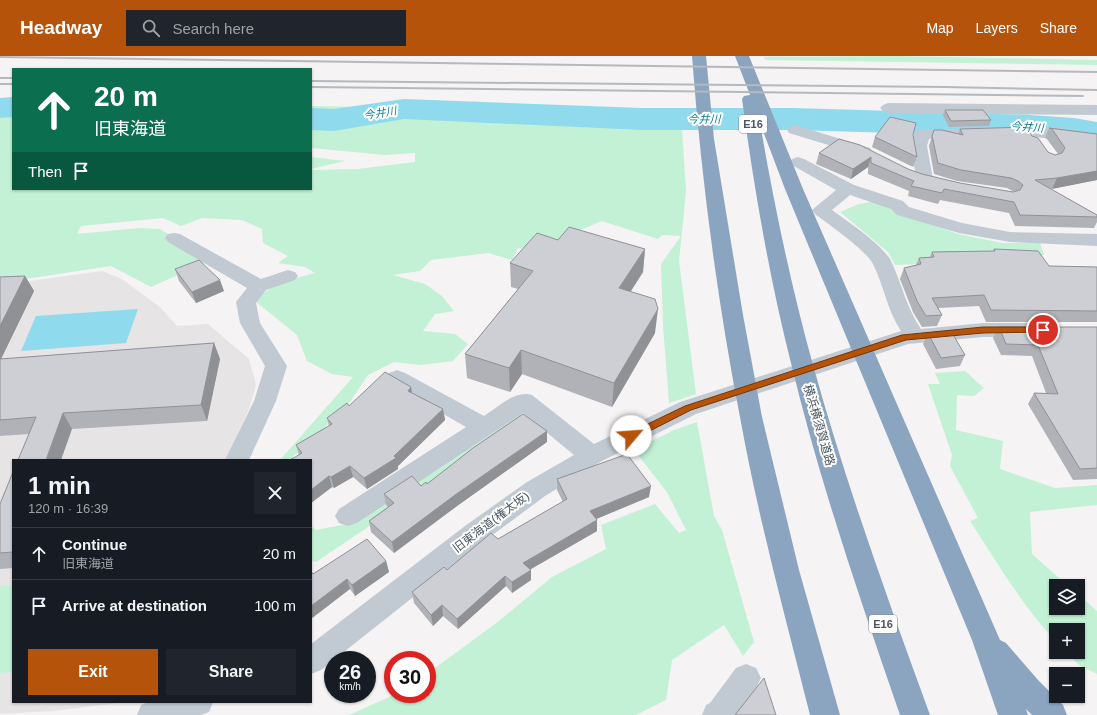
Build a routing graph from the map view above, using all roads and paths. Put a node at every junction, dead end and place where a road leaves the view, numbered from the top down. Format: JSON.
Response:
{"nodes":[{"id":1,"x":699,"y":56,"type":"edge"},
{"id":2,"x":742,"y":56,"type":"edge"},
{"id":3,"x":888,"y":108,"type":"dead end"},
{"id":4,"x":1097,"y":110,"type":"edge"},
{"id":5,"x":1010,"y":112,"type":"junction"},
{"id":6,"x":795,"y":130,"type":"dead end"},
{"id":7,"x":1026,"y":131,"type":"junction"},
{"id":8,"x":1097,"y":139,"type":"edge"},
{"id":9,"x":1044,"y":149,"type":"edge"},
{"id":10,"x":877,"y":158,"type":"edge"},
{"id":11,"x":798,"y":162,"type":"dead end"},
{"id":12,"x":924,"y":178,"type":"edge"},
{"id":13,"x":848,"y":189,"type":"junction"},
{"id":14,"x":174,"y":238,"type":"dead end"},
{"id":15,"x":1097,"y":240,"type":"edge"},
{"id":16,"x":288,"y":276,"type":"dead end"},
{"id":17,"x":259,"y":286,"type":"junction"},
{"id":18,"x":1043,"y":330,"type":"edge"},
{"id":19,"x":910,"y":336,"type":"junction"},
{"id":20,"x":396,"y":378,"type":"edge"},
{"id":21,"x":484,"y":427,"type":"junction"},
{"id":22,"x":592,"y":456,"type":"junction"},
{"id":23,"x":237,"y":459,"type":"edge"},
{"id":24,"x":348,"y":516,"type":"dead end"},
{"id":25,"x":986,"y":640,"type":"junction"},
{"id":26,"x":312,"y":660,"type":"edge"},
{"id":27,"x":746,"y":678,"type":"dead end"},
{"id":28,"x":194,"y":703,"type":"edge"},
{"id":29,"x":152,"y":715,"type":"edge"},
{"id":30,"x":717,"y":715,"type":"edge"},
{"id":31,"x":825,"y":715,"type":"edge"},
{"id":32,"x":915,"y":715,"type":"edge"},
{"id":33,"x":1013,"y":715,"type":"edge"},
{"id":34,"x":1052,"y":715,"type":"edge"}],
"edges":[{"from":1,"to":31,"type":"highway"},
{"from":2,"to":25,"type":"highway"},
{"from":2,"to":32,"type":"highway","name":"横浜横須賀道路","number":"E16"},
{"from":3,"to":5,"type":"street"},
{"from":4,"to":5,"type":"street"},
{"from":5,"to":7,"type":"street"},
{"from":6,"to":10,"type":"street"},
{"from":7,"to":8,"type":"street"},
{"from":7,"to":9,"type":"street"},
{"from":7,"to":12,"type":"street"},
{"from":11,"to":13,"type":"street"},
{"from":13,"to":15,"type":"street"},
{"from":13,"to":19,"type":"street"},
{"from":14,"to":17,"type":"street"},
{"from":16,"to":17,"type":"street"},
{"from":17,"to":23,"type":"street"},
{"from":18,"to":19,"type":"street","name":"旧東海道(権太坂)"},
{"from":19,"to":22,"type":"street","name":"旧東海道(権太坂)"},
{"from":20,"to":21,"type":"street"},
{"from":21,"to":22,"type":"street"},
{"from":21,"to":24,"type":"street"},
{"from":22,"to":26,"type":"street","name":"旧東海道(権太坂)"},
{"from":25,"to":33,"type":"highway"},
{"from":25,"to":34,"type":"highway"},
{"from":27,"to":30,"type":"street"},
{"from":28,"to":29,"type":"street"}]}
